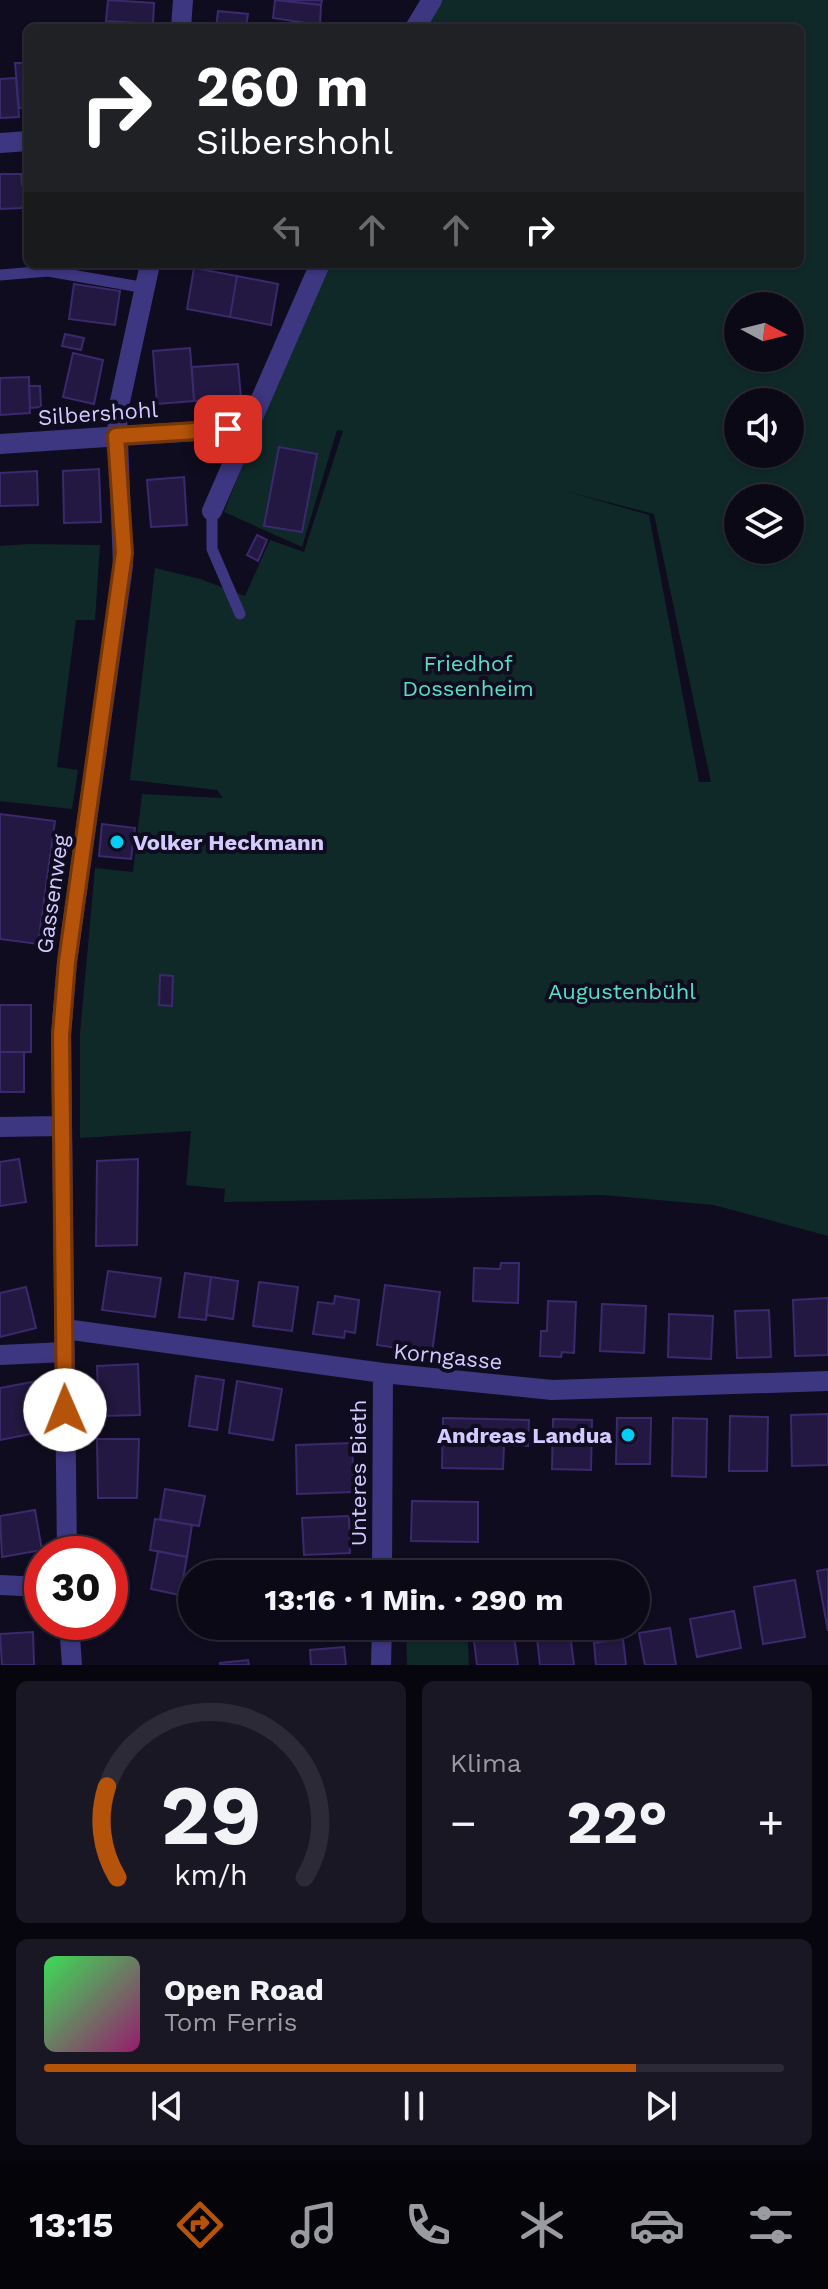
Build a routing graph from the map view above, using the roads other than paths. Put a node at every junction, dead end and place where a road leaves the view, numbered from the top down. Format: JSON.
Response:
{"nodes":[{"id":1,"x":183,"y":0,"type":"edge"},
{"id":2,"x":432,"y":0,"type":"edge"},
{"id":3,"x":181,"y":24,"type":"edge"},
{"id":4,"x":417,"y":24,"type":"edge"},
{"id":5,"x":24,"y":141,"type":"edge"},
{"id":6,"x":0,"y":143,"type":"edge"},
{"id":7,"x":149,"y":268,"type":"edge"},
{"id":8,"x":318,"y":268,"type":"edge"},
{"id":9,"x":0,"y":275,"type":"edge"},
{"id":10,"x":146,"y":288,"type":"junction"},
{"id":11,"x":248,"y":432,"type":"junction"},
{"id":12,"x":116,"y":436,"type":"junction"},
{"id":13,"x":0,"y":444,"type":"edge"},
{"id":14,"x":212,"y":511,"type":"joint"},
{"id":15,"x":240,"y":614,"type":"dead end"},
{"id":16,"x":59,"y":1126,"type":"junction"},
{"id":17,"x":0,"y":1127,"type":"edge"},
{"id":18,"x":65,"y":1329,"type":"junction"},
{"id":19,"x":65,"y":1352,"type":"junction"},
{"id":20,"x":0,"y":1355,"type":"edge"},
{"id":21,"x":383,"y":1373,"type":"junction"},
{"id":22,"x":828,"y":1381,"type":"edge"},
{"id":23,"x":67,"y":1536,"type":"edge"},
{"id":24,"x":382,"y":1560,"type":"edge"},
{"id":25,"x":0,"y":1585,"type":"edge"},
{"id":26,"x":24,"y":1586,"type":"edge"},
{"id":27,"x":70,"y":1640,"type":"edge"},
{"id":28,"x":382,"y":1640,"type":"edge"},
{"id":29,"x":72,"y":1665,"type":"edge"},
{"id":30,"x":381,"y":1665,"type":"edge"}],
"edges":[{"from":1,"to":3,"type":"street"},
{"from":2,"to":4,"type":"street"},
{"from":5,"to":6,"type":"street"},
{"from":7,"to":10,"type":"street","name":"Gassenweg"},
{"from":8,"to":11,"type":"street"},
{"from":9,"to":10,"type":"lane"},
{"from":10,"to":12,"type":"street","name":"Gassenweg"},
{"from":11,"to":12,"type":"street","name":"Silbershohl"},
{"from":11,"to":14,"type":"street"},
{"from":12,"to":13,"type":"street","name":"Silbershohl"},
{"from":12,"to":16,"type":"street","name":"Gassenweg"},
{"from":14,"to":15,"type":"lane"},
{"from":16,"to":17,"type":"street"},
{"from":16,"to":18,"type":"street","name":"Gassenweg"},
{"from":18,"to":19,"type":"street","name":"Gassenweg"},
{"from":18,"to":21,"type":"street","name":"Korngasse"},
{"from":19,"to":20,"type":"street"},
{"from":19,"to":23,"type":"street","name":"Gassenweg"},
{"from":21,"to":22,"type":"street","name":"Korngasse"},
{"from":21,"to":24,"type":"street","name":"Unteres Bieth"},
{"from":25,"to":26,"type":"street"},
{"from":27,"to":29,"type":"street"},
{"from":28,"to":30,"type":"street"}]}
